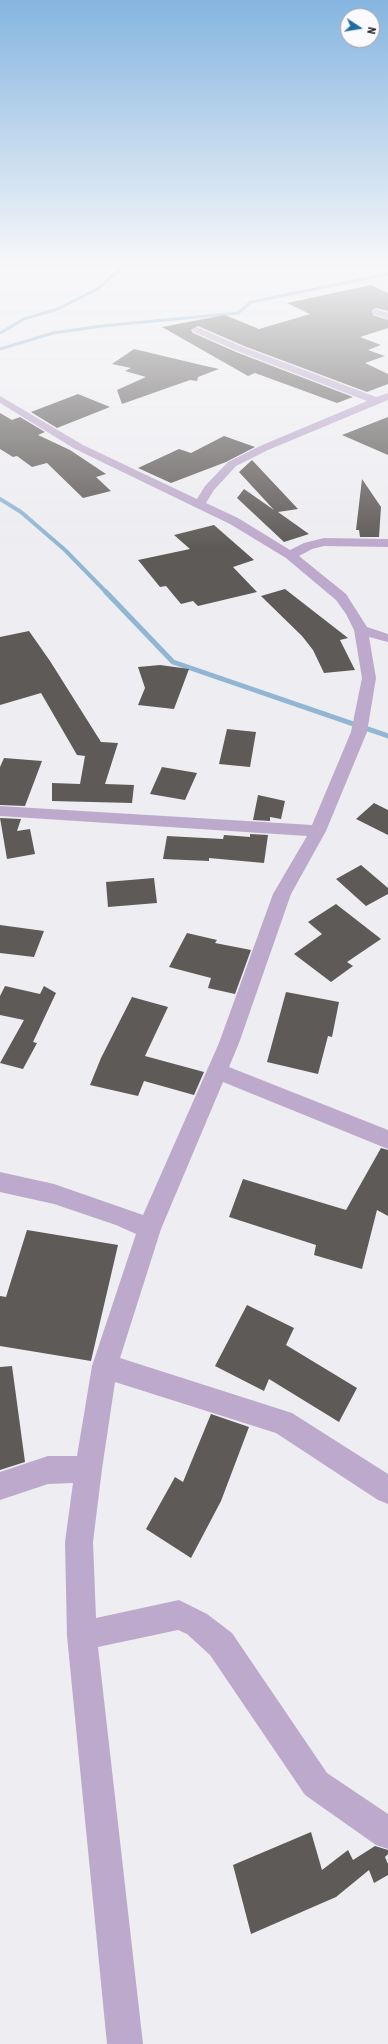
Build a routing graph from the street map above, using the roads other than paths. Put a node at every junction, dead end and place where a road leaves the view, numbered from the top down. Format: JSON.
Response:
{"nodes":[{"id":1,"x":262,"y":357,"type":"edge"},
{"id":2,"x":388,"y":396,"type":"edge"},
{"id":3,"x":0,"y":399,"type":"edge"},
{"id":4,"x":377,"y":401,"type":"junction"},
{"id":5,"x":200,"y":504,"type":"junction"},
{"id":6,"x":388,"y":543,"type":"edge"},
{"id":7,"x":290,"y":555,"type":"junction"},
{"id":8,"x":361,"y":630,"type":"junction"},
{"id":9,"x":388,"y":638,"type":"edge"},
{"id":10,"x":0,"y":811,"type":"edge"},
{"id":11,"x":318,"y":831,"type":"junction"},
{"id":12,"x":216,"y":1070,"type":"junction"},
{"id":13,"x":388,"y":1140,"type":"edge"},
{"id":14,"x":0,"y":1182,"type":"edge"},
{"id":15,"x":149,"y":1228,"type":"junction"},
{"id":16,"x":105,"y":1366,"type":"junction"},
{"id":17,"x":88,"y":1469,"type":"junction"},
{"id":18,"x":0,"y":1486,"type":"edge"},
{"id":19,"x":388,"y":1490,"type":"edge"},
{"id":20,"x":82,"y":1636,"type":"junction"},
{"id":21,"x":388,"y":1833,"type":"edge"},
{"id":22,"x":125,"y":2044,"type":"edge"}],
"edges":[{"from":1,"to":4,"type":"street"},
{"from":2,"to":4,"type":"street"},
{"from":3,"to":5,"type":"street"},
{"from":4,"to":5,"type":"street"},
{"from":5,"to":7,"type":"street"},
{"from":6,"to":7,"type":"street"},
{"from":7,"to":8,"type":"street"},
{"from":8,"to":9,"type":"street"},
{"from":8,"to":11,"type":"street"},
{"from":10,"to":11,"type":"street"},
{"from":11,"to":12,"type":"street"},
{"from":12,"to":13,"type":"street"},
{"from":12,"to":15,"type":"street"},
{"from":14,"to":15,"type":"street"},
{"from":15,"to":16,"type":"street"},
{"from":16,"to":17,"type":"street"},
{"from":16,"to":19,"type":"street"},
{"from":17,"to":18,"type":"street"},
{"from":17,"to":20,"type":"street"},
{"from":20,"to":21,"type":"street"},
{"from":20,"to":22,"type":"street"}]}
